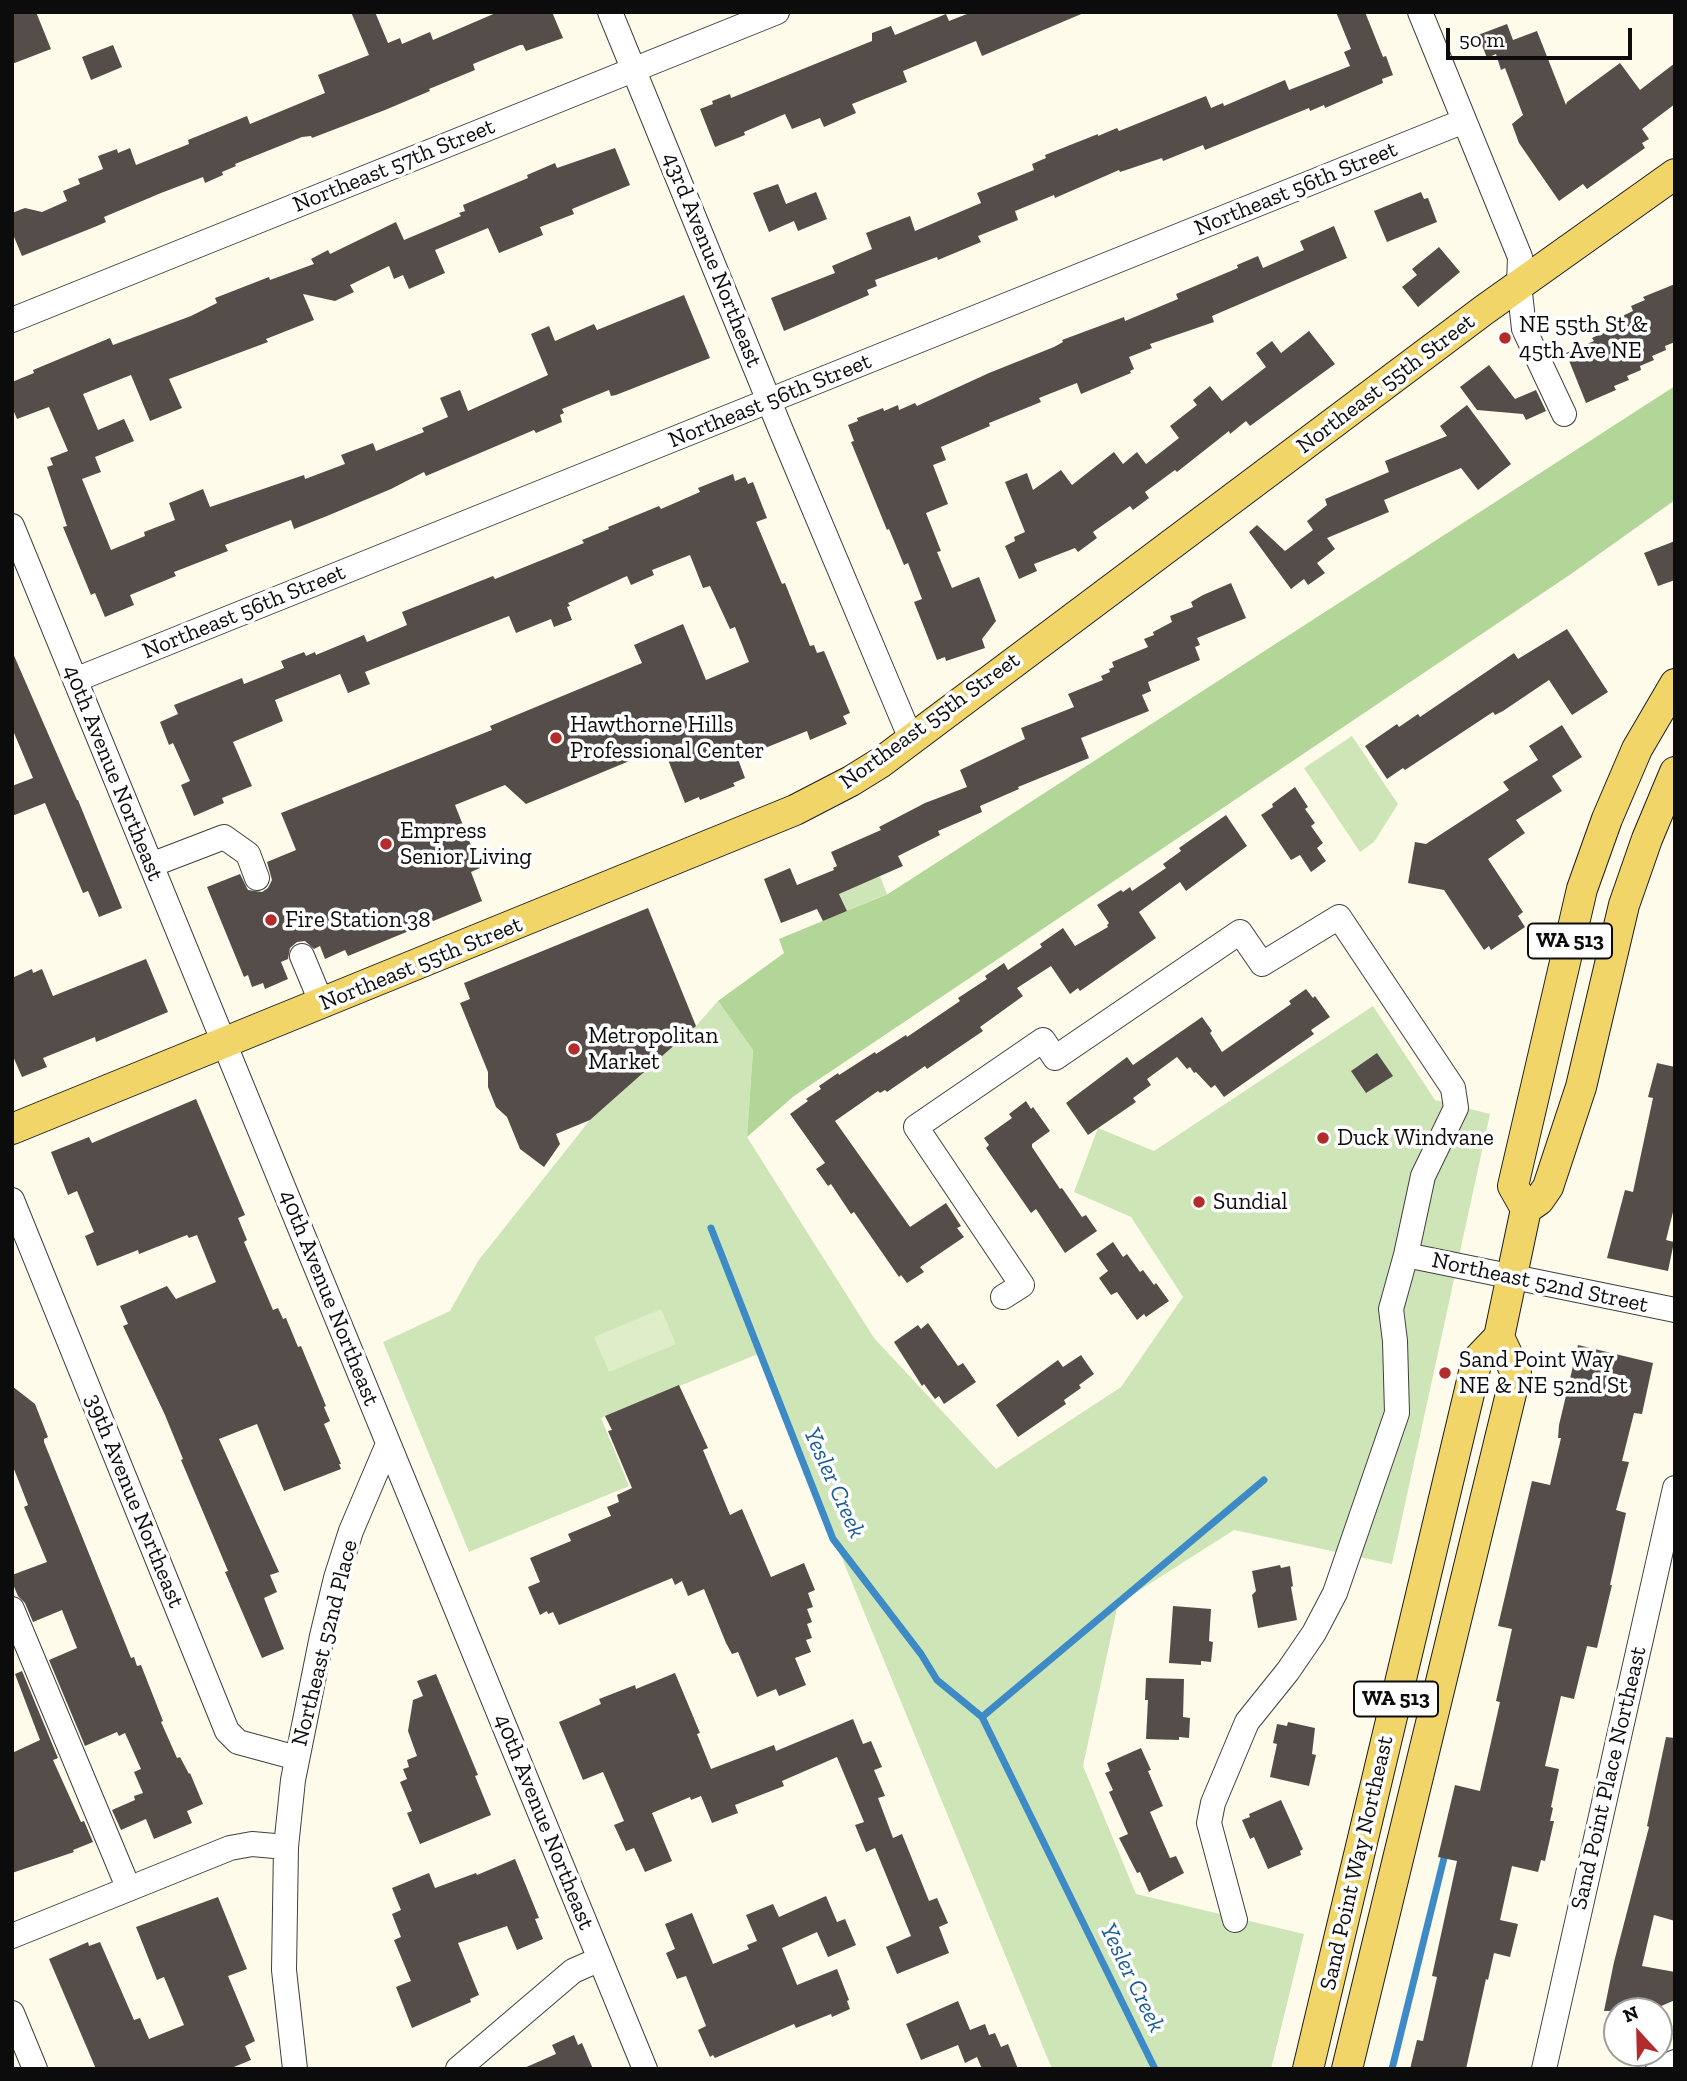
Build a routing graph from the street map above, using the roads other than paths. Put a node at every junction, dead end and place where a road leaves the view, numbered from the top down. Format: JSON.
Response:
{"nodes":[{"id":1,"x":610,"y":12,"type":"edge"},
{"id":2,"x":777,"y":12,"type":"edge"},
{"id":3,"x":1420,"y":12,"type":"edge"},
{"id":4,"x":634,"y":70,"type":"junction"},
{"id":5,"x":1464,"y":121,"type":"junction"},
{"id":6,"x":1675,"y":174,"type":"edge"},
{"id":7,"x":1519,"y":284,"type":"junction"},
{"id":8,"x":12,"y":320,"type":"edge"},
{"id":9,"x":769,"y":401,"type":"junction"},
{"id":10,"x":1564,"y":414,"type":"dead end"},
{"id":11,"x":12,"y":526,"type":"edge"},
{"id":12,"x":75,"y":680,"type":"junction"},
{"id":13,"x":1675,"y":684,"type":"edge"},
{"id":14,"x":911,"y":739,"type":"junction"},
{"id":15,"x":1675,"y":772,"type":"edge"},
{"id":16,"x":151,"y":865,"type":"junction"},
{"id":17,"x":257,"y":878,"type":"dead end"},
{"id":18,"x":302,"y":956,"type":"dead end"},
{"id":19,"x":322,"y":1004,"type":"junction"},
{"id":20,"x":225,"y":1044,"type":"junction"},
{"id":21,"x":12,"y":1129,"type":"edge"},
{"id":22,"x":12,"y":1200,"type":"edge"},
{"id":23,"x":1526,"y":1209,"type":"junction"},
{"id":24,"x":1406,"y":1255,"type":"junction"},
{"id":25,"x":1512,"y":1278,"type":"junction"},
{"id":26,"x":1003,"y":1297,"type":"dead end"},
{"id":27,"x":1675,"y":1310,"type":"edge"},
{"id":28,"x":1499,"y":1337,"type":"junction"},
{"id":29,"x":388,"y":1444,"type":"junction"},
{"id":30,"x":1675,"y":1488,"type":"edge"},
{"id":31,"x":12,"y":1609,"type":"edge"},
{"id":32,"x":297,"y":1758,"type":"junction"},
{"id":33,"x":286,"y":1847,"type":"junction"},
{"id":34,"x":128,"y":1887,"type":"junction"},
{"id":35,"x":1235,"y":1920,"type":"dead end"},
{"id":36,"x":12,"y":1936,"type":"edge"},
{"id":37,"x":600,"y":1959,"type":"junction"},
{"id":38,"x":12,"y":2013,"type":"edge"},
{"id":39,"x":1675,"y":2062,"type":"edge"},
{"id":40,"x":465,"y":2067,"type":"edge"},
{"id":41,"x":35,"y":2069,"type":"edge"},
{"id":42,"x":295,"y":2069,"type":"edge"},
{"id":43,"x":645,"y":2069,"type":"edge"},
{"id":44,"x":1308,"y":2069,"type":"edge"},
{"id":45,"x":1347,"y":2069,"type":"edge"},
{"id":46,"x":1544,"y":2069,"type":"edge"},
{"id":47,"x":1658,"y":2069,"type":"edge"}],
"edges":[{"from":1,"to":4,"type":"street","name":"43rd Avenue Northeast"},
{"from":2,"to":4,"type":"street","name":"Northeast 57th Street"},
{"from":3,"to":5,"type":"street"},
{"from":4,"to":8,"type":"street","name":"Northeast 57th Street"},
{"from":4,"to":9,"type":"street","name":"43rd Avenue Northeast"},
{"from":5,"to":7,"type":"street"},
{"from":5,"to":9,"type":"street","name":"Northeast 56th Street"},
{"from":6,"to":7,"type":"main road","name":"Northeast 55th Street"},
{"from":7,"to":10,"type":"street"},
{"from":7,"to":14,"type":"main road","name":"Northeast 55th Street"},
{"from":9,"to":12,"type":"street","name":"Northeast 56th Street"},
{"from":9,"to":14,"type":"street","name":"43rd Avenue Northeast"},
{"from":11,"to":12,"type":"street","name":"40th Avenue Northeast"},
{"from":12,"to":16,"type":"street","name":"40th Avenue Northeast"},
{"from":13,"to":23,"type":"main road","number":"WA 513"},
{"from":14,"to":19,"type":"main road","name":"Northeast 55th Street"},
{"from":15,"to":23,"type":"main road","number":"WA 513"},
{"from":16,"to":17,"type":"street"},
{"from":16,"to":20,"type":"street","name":"40th Avenue Northeast"},
{"from":18,"to":19,"type":"street"},
{"from":19,"to":20,"type":"main road","name":"Northeast 55th Street"},
{"from":20,"to":21,"type":"main road","name":"Northeast 55th Street"},
{"from":20,"to":29,"type":"street","name":"40th Avenue Northeast"},
{"from":22,"to":32,"type":"street","name":"39th Avenue Northeast"},
{"from":23,"to":25,"type":"main road","name":"Sand Point Way Northeast","number":"WA 513"},
{"from":24,"to":25,"type":"street","name":"Northeast 52nd Street"},
{"from":24,"to":26,"type":"street"},
{"from":24,"to":35,"type":"street"},
{"from":25,"to":27,"type":"street","name":"Northeast 52nd Street"},
{"from":25,"to":28,"type":"main road","name":"Sand Point Way Northeast","number":"WA 513"},
{"from":28,"to":44,"type":"main road","name":"Sand Point Way Northeast","number":"WA 513"},
{"from":28,"to":45,"type":"main road","name":"Sand Point Way Northeast","number":"WA 513"},
{"from":29,"to":32,"type":"street","name":"Northeast 52nd Place"},
{"from":29,"to":37,"type":"street","name":"40th Avenue Northeast"},
{"from":30,"to":46,"type":"street","name":"Sand Point Place Northeast"},
{"from":31,"to":34,"type":"street"},
{"from":32,"to":33,"type":"street","name":"Northeast 52nd Place"},
{"from":33,"to":34,"type":"street"},
{"from":33,"to":42,"type":"street"},
{"from":34,"to":36,"type":"street"},
{"from":37,"to":40,"type":"street"},
{"from":37,"to":43,"type":"street","name":"40th Avenue Northeast"},
{"from":38,"to":41,"type":"street"},
{"from":39,"to":47,"type":"street"}]}
